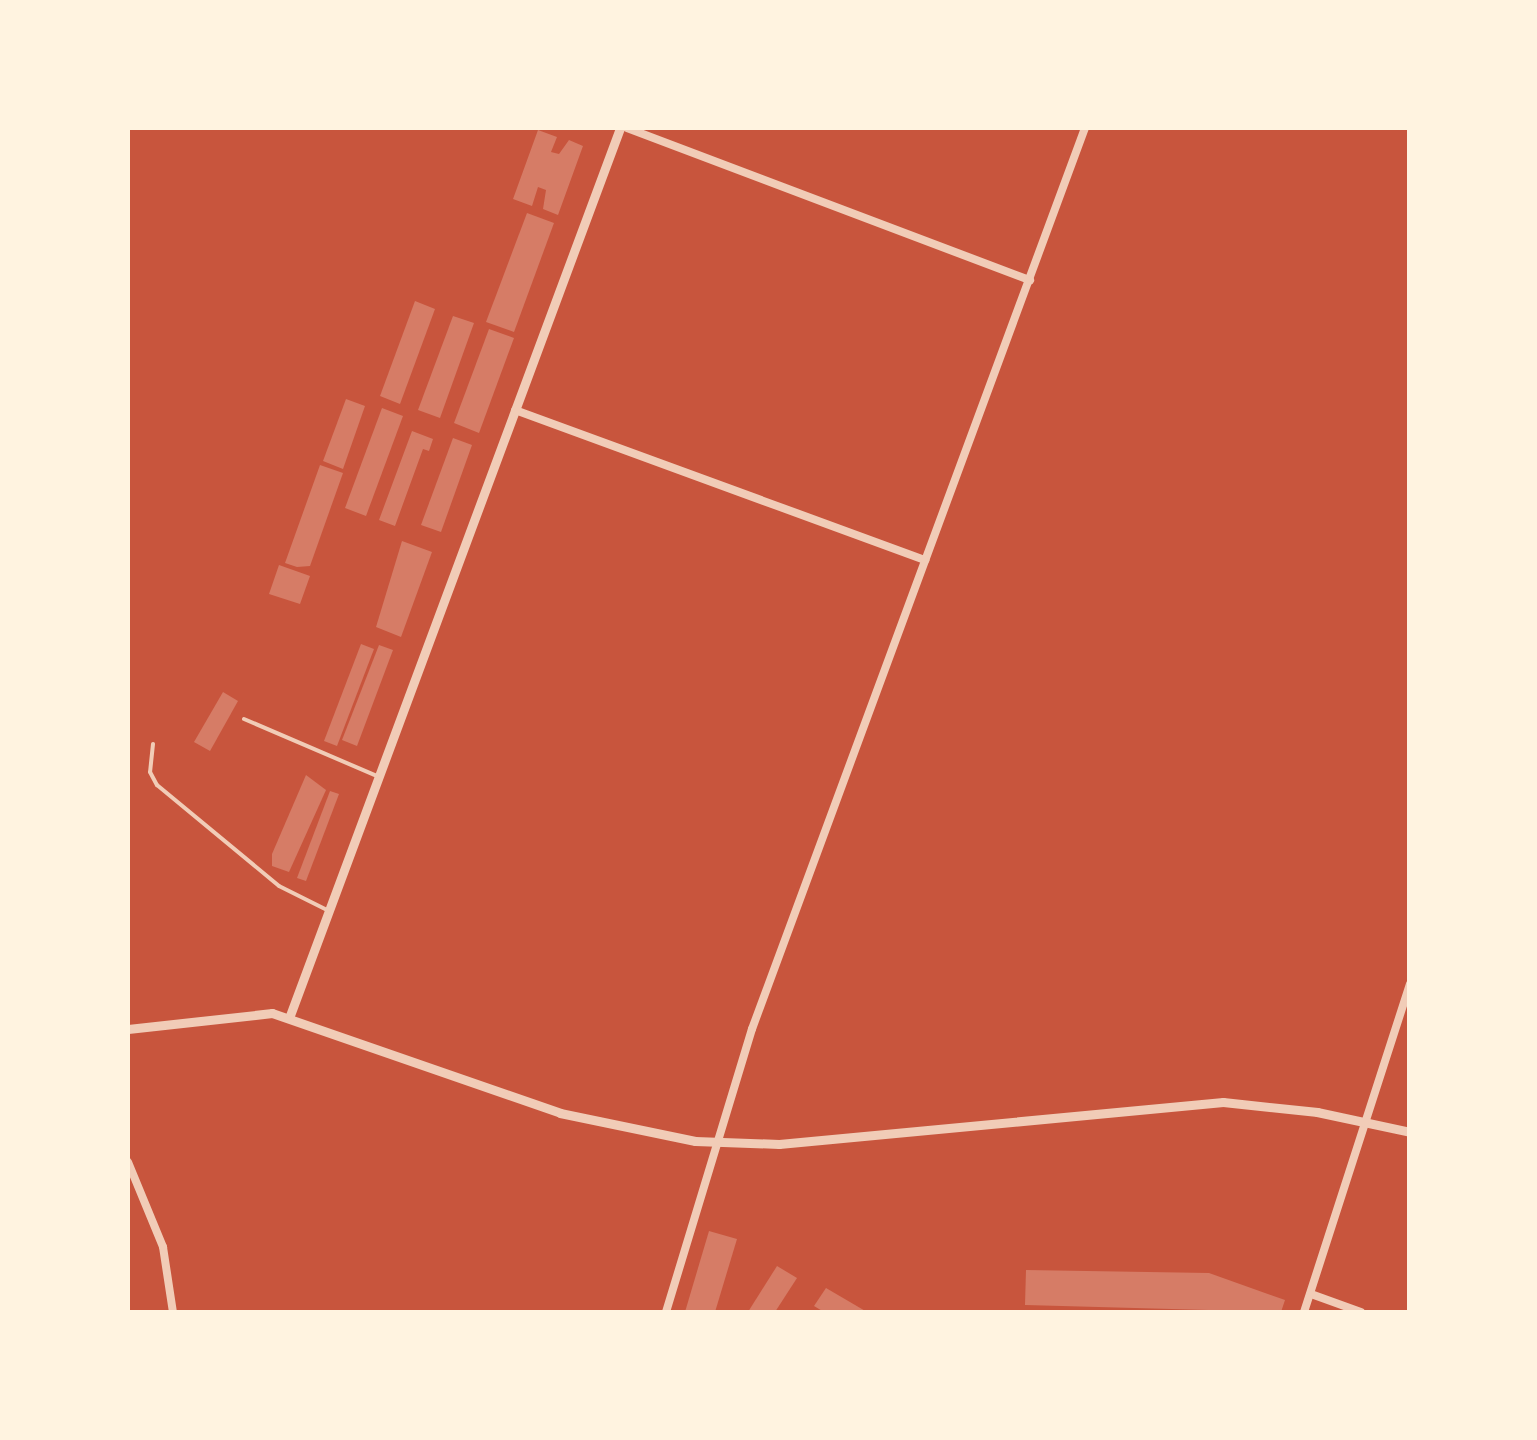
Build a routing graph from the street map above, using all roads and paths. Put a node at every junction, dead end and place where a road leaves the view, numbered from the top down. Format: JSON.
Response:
{"nodes":[{"id":1,"x":623,"y":128,"type":"edge"},
{"id":2,"x":1085,"y":128,"type":"edge"},
{"id":3,"x":1030,"y":280,"type":"junction"},
{"id":4,"x":515,"y":410,"type":"junction"},
{"id":5,"x":925,"y":560,"type":"junction"},
{"id":6,"x":244,"y":719,"type":"dead end"},
{"id":7,"x":152,"y":744,"type":"dead end"},
{"id":8,"x":379,"y":776,"type":"junction"},
{"id":9,"x":329,"y":910,"type":"junction"},
{"id":10,"x":1410,"y":984,"type":"edge"},
{"id":11,"x":289,"y":1018,"type":"junction"},
{"id":12,"x":128,"y":1029,"type":"edge"},
{"id":13,"x":1364,"y":1120,"type":"junction"},
{"id":14,"x":1410,"y":1132,"type":"edge"},
{"id":15,"x":717,"y":1143,"type":"junction"},
{"id":16,"x":128,"y":1162,"type":"edge"},
{"id":17,"x":1310,"y":1294,"type":"junction"},
{"id":18,"x":173,"y":1312,"type":"edge"},
{"id":19,"x":666,"y":1312,"type":"edge"},
{"id":20,"x":1304,"y":1312,"type":"edge"},
{"id":21,"x":1362,"y":1312,"type":"edge"}],
"edges":[{"from":1,"to":3,"type":"street"},
{"from":1,"to":4,"type":"street"},
{"from":2,"to":3,"type":"street"},
{"from":3,"to":5,"type":"street"},
{"from":4,"to":5,"type":"street"},
{"from":4,"to":8,"type":"street"},
{"from":5,"to":15,"type":"street"},
{"from":6,"to":8,"type":"lane"},
{"from":7,"to":9,"type":"lane"},
{"from":8,"to":9,"type":"street"},
{"from":9,"to":11,"type":"street"},
{"from":10,"to":13,"type":"street"},
{"from":11,"to":12,"type":"street"},
{"from":11,"to":15,"type":"street"},
{"from":13,"to":14,"type":"street"},
{"from":13,"to":15,"type":"street"},
{"from":13,"to":17,"type":"street"},
{"from":15,"to":19,"type":"street"},
{"from":16,"to":18,"type":"street"},
{"from":17,"to":20,"type":"street"},
{"from":17,"to":21,"type":"street"}]}
